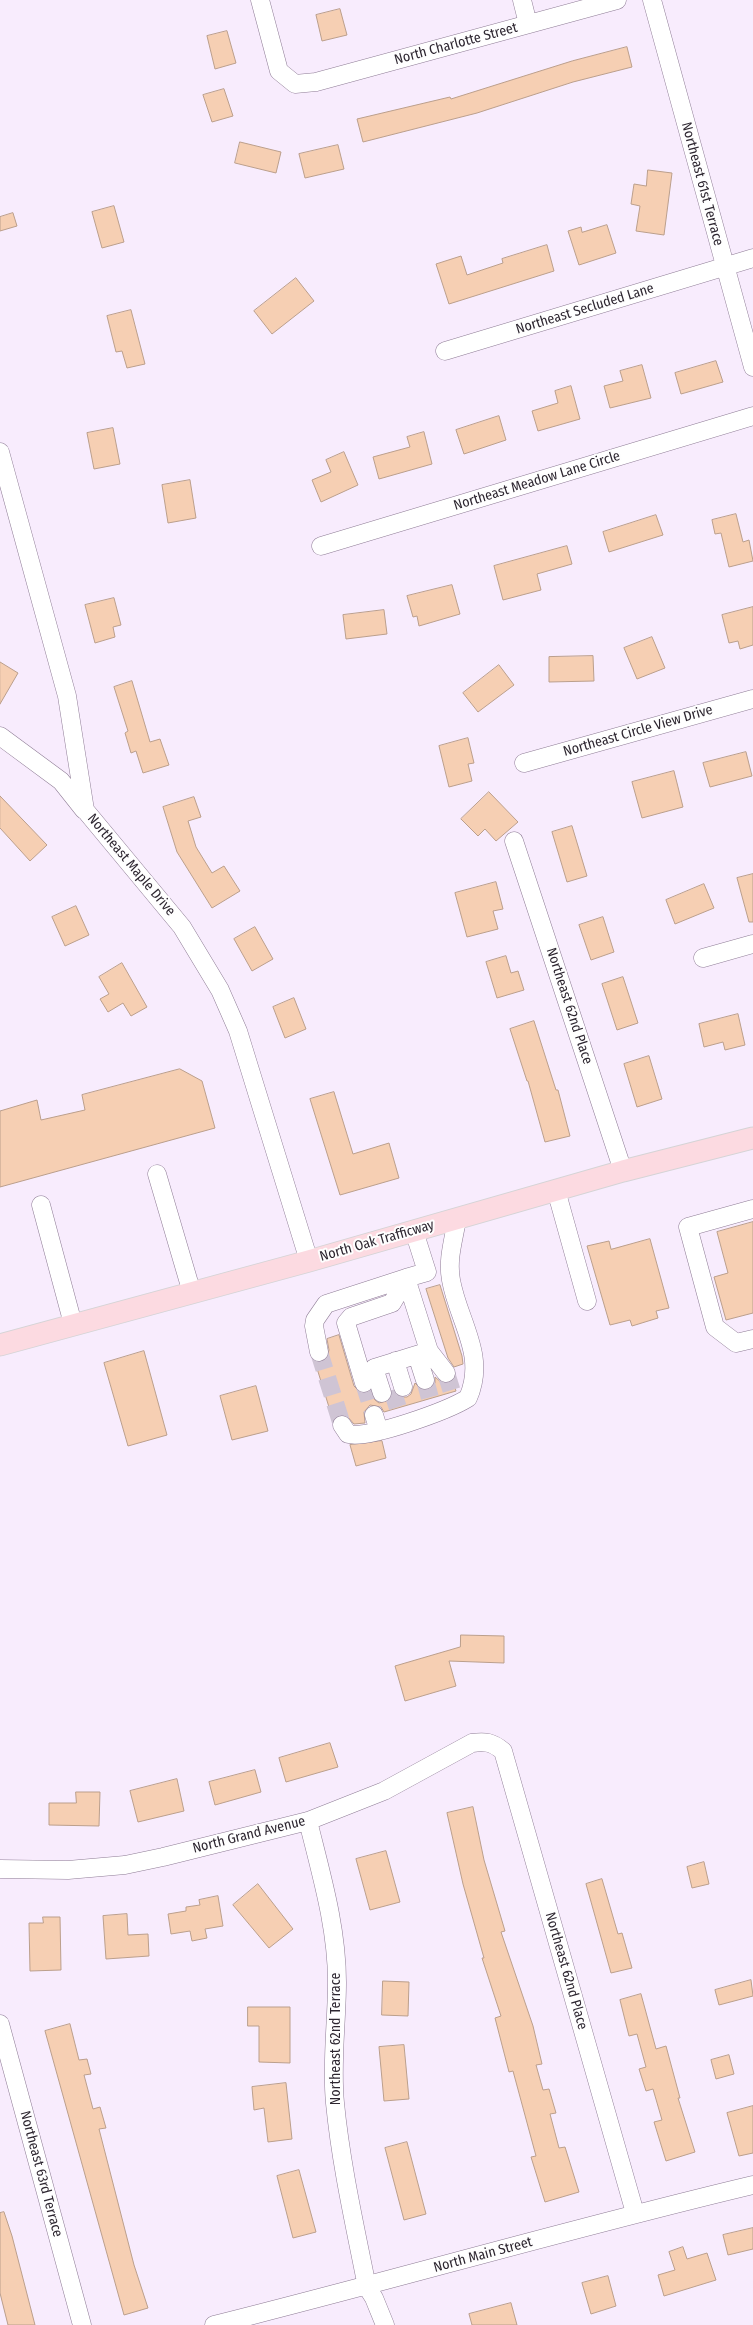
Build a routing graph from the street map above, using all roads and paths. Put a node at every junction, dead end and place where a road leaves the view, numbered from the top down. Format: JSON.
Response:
{"nodes":[{"id":1,"x":260,"y":0,"type":"edge"},
{"id":2,"x":522,"y":0,"type":"edge"},
{"id":3,"x":617,"y":0,"type":"edge"},
{"id":4,"x":652,"y":0,"type":"edge"},
{"id":5,"x":528,"y":24,"type":"junction"},
{"id":6,"x":753,"y":258,"type":"edge"},
{"id":7,"x":725,"y":266,"type":"junction"},
{"id":8,"x":445,"y":351,"type":"dead end"},
{"id":9,"x":753,"y":367,"type":"edge"},
{"id":10,"x":753,"y":416,"type":"edge"},
{"id":11,"x":0,"y":452,"type":"edge"},
{"id":12,"x":321,"y":546,"type":"dead end"},
{"id":13,"x":753,"y":699,"type":"edge"},
{"id":14,"x":0,"y":736,"type":"edge"},
{"id":15,"x":524,"y":763,"type":"dead end"},
{"id":16,"x":85,"y":810,"type":"junction"},
{"id":17,"x":514,"y":841,"type":"dead end"},
{"id":18,"x":753,"y":944,"type":"edge"},
{"id":19,"x":703,"y":958,"type":"dead end"},
{"id":20,"x":753,"y":1138,"type":"edge"},
{"id":21,"x":623,"y":1171,"type":"junction"},
{"id":22,"x":158,"y":1174,"type":"dead end"},
{"id":23,"x":556,"y":1190,"type":"junction"},
{"id":24,"x":41,"y":1205,"type":"dead end"},
{"id":25,"x":753,"y":1209,"type":"edge"},
{"id":26,"x":456,"y":1219,"type":"junction"},
{"id":27,"x":414,"y":1231,"type":"junction"},
{"id":28,"x":309,"y":1261,"type":"junction"},
{"id":29,"x":427,"y":1272,"type":"junction"},
{"id":30,"x":451,"y":1281,"type":"junction"},
{"id":31,"x":402,"y":1286,"type":"junction"},
{"id":32,"x":192,"y":1293,"type":"junction"},
{"id":33,"x":587,"y":1301,"type":"dead end"},
{"id":34,"x":73,"y":1324,"type":"junction"},
{"id":35,"x":753,"y":1339,"type":"edge"},
{"id":36,"x":0,"y":1345,"type":"edge"},
{"id":37,"x":320,"y":1352,"type":"tunnel mouth"},
{"id":38,"x":396,"y":1363,"type":"junction"},
{"id":39,"x":414,"y":1383,"type":"junction"},
{"id":40,"x":342,"y":1425,"type":"dead end"},
{"id":41,"x":483,"y":1741,"type":"joint"},
{"id":42,"x":308,"y":1821,"type":"junction"},
{"id":43,"x":0,"y":1869,"type":"edge"},
{"id":44,"x":0,"y":2024,"type":"edge"},
{"id":45,"x":753,"y":2186,"type":"edge"},
{"id":46,"x":635,"y":2213,"type":"junction"},
{"id":47,"x":367,"y":2287,"type":"junction"},
{"id":48,"x":82,"y":2325,"type":"edge"},
{"id":49,"x":214,"y":2325,"type":"edge"},
{"id":50,"x":385,"y":2325,"type":"edge"}],
"edges":[{"from":1,"to":5,"type":"street","name":"North Charlotte Street"},
{"from":2,"to":5,"type":"street"},
{"from":3,"to":5,"type":"street","name":"North Charlotte Street"},
{"from":4,"to":7,"type":"street","name":"Northeast 61st Terrace"},
{"from":6,"to":7,"type":"street","name":"Northeast Secluded Lane"},
{"from":7,"to":8,"type":"street","name":"Northeast Secluded Lane"},
{"from":7,"to":9,"type":"street","name":"Northeast 61st Terrace"},
{"from":10,"to":12,"type":"street","name":"Northeast Meadow Lane Circle"},
{"from":11,"to":16,"type":"street","name":"Northeast Maple Drive"},
{"from":13,"to":15,"type":"street","name":"Northeast Circle View Drive"},
{"from":14,"to":16,"type":"street"},
{"from":16,"to":28,"type":"street","name":"Northeast Maple Drive"},
{"from":17,"to":21,"type":"street","name":"Northeast 62nd Place"},
{"from":18,"to":19,"type":"street"},
{"from":20,"to":21,"type":"main road","name":"North Oak Trafficway"},
{"from":21,"to":23,"type":"main road","name":"North Oak Trafficway"},
{"from":22,"to":32,"type":"street"},
{"from":23,"to":26,"type":"main road","name":"North Oak Trafficway"},
{"from":23,"to":33,"type":"street"},
{"from":24,"to":34,"type":"street"},
{"from":25,"to":35,"type":"street"},
{"from":26,"to":27,"type":"main road","name":"North Oak Trafficway"},
{"from":26,"to":30,"type":"street"},
{"from":27,"to":28,"type":"main road","name":"North Oak Trafficway"},
{"from":27,"to":29,"type":"street"},
{"from":28,"to":32,"type":"main road","name":"North Oak Trafficway"},
{"from":29,"to":30,"type":"street"},
{"from":29,"to":31,"type":"street"},
{"from":30,"to":40,"type":"street"},
{"from":31,"to":37,"type":"street"},
{"from":31,"to":38,"type":"street"},
{"from":31,"to":38,"type":"street"},
{"from":32,"to":34,"type":"main road","name":"North Oak Trafficway"},
{"from":34,"to":36,"type":"main road","name":"North Oak Trafficway"},
{"from":38,"to":39,"type":"street"},
{"from":38,"to":39,"type":"street"},
{"from":38,"to":39,"type":"street"},
{"from":41,"to":42,"type":"street","name":"North Grand Avenue"},
{"from":41,"to":46,"type":"street","name":"Northeast 62nd Place"},
{"from":42,"to":43,"type":"street","name":"North Grand Avenue"},
{"from":42,"to":47,"type":"street","name":"Northeast 62nd Terrace"},
{"from":44,"to":48,"type":"street","name":"Northeast 63rd Terrace"},
{"from":45,"to":46,"type":"street","name":"North Main Street"},
{"from":46,"to":47,"type":"street","name":"North Main Street"},
{"from":47,"to":49,"type":"street","name":"North Main Street"},
{"from":47,"to":50,"type":"street","name":"Northeast 62nd Terrace"}]}
